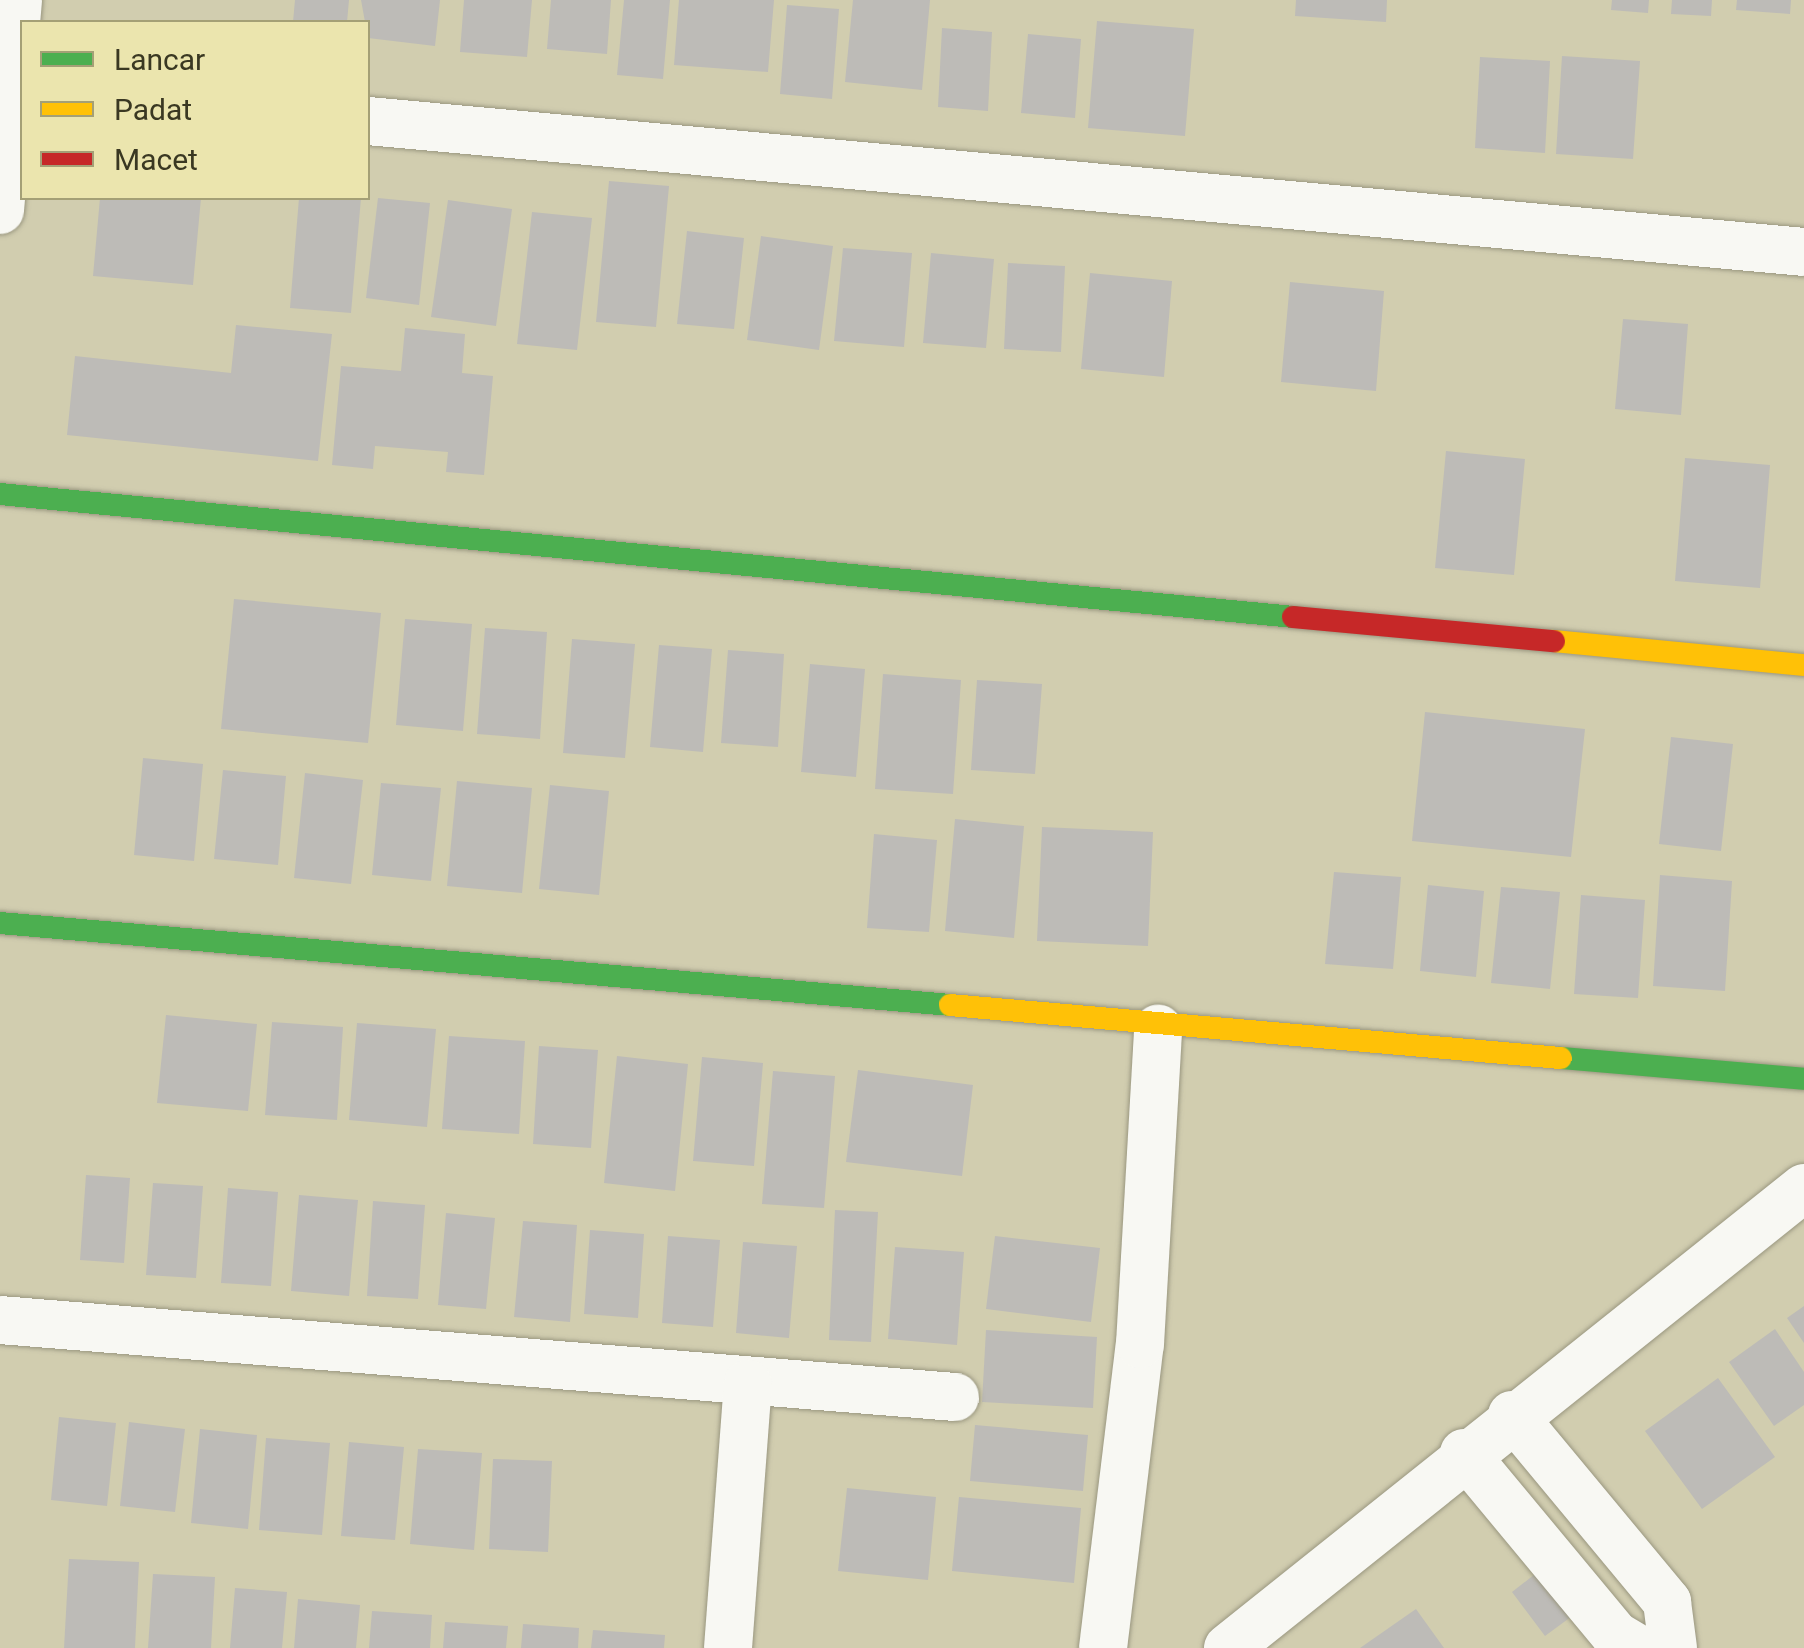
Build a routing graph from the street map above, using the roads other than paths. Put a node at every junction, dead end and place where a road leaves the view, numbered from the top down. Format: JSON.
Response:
{"nodes":[{"id":1,"x":18,"y":0,"type":"edge"},
{"id":2,"x":17,"y":85,"type":"edge"},
{"id":3,"x":370,"y":121,"type":"edge"},
{"id":4,"x":0,"y":210,"type":"edge"},
{"id":5,"x":1804,"y":252,"type":"edge"},
{"id":6,"x":0,"y":494,"type":"edge"},
{"id":7,"x":1804,"y":665,"type":"edge"},
{"id":8,"x":0,"y":923,"type":"edge"},
{"id":9,"x":1158,"y":1028,"type":"junction"},
{"id":10,"x":1804,"y":1079,"type":"edge"},
{"id":11,"x":1804,"y":1188,"type":"edge"},
{"id":12,"x":0,"y":1320,"type":"edge"},
{"id":13,"x":748,"y":1384,"type":"junction"},
{"id":14,"x":955,"y":1397,"type":"dead end"},
{"id":15,"x":1512,"y":1415,"type":"junction"},
{"id":16,"x":1464,"y":1453,"type":"junction"},
{"id":17,"x":728,"y":1648,"type":"edge"},
{"id":18,"x":1103,"y":1648,"type":"edge"},
{"id":19,"x":1228,"y":1648,"type":"edge"},
{"id":20,"x":1638,"y":1648,"type":"edge"},
{"id":21,"x":1673,"y":1648,"type":"edge"}],
"edges":[{"from":1,"to":2,"type":"street"},
{"from":2,"to":4,"type":"street"},
{"from":3,"to":5,"type":"street"},
{"from":6,"to":7,"type":"street"},
{"from":8,"to":9,"type":"street"},
{"from":9,"to":10,"type":"street"},
{"from":9,"to":18,"type":"street"},
{"from":11,"to":15,"type":"street"},
{"from":12,"to":13,"type":"street"},
{"from":13,"to":14,"type":"street"},
{"from":13,"to":17,"type":"street"},
{"from":15,"to":16,"type":"street"},
{"from":15,"to":21,"type":"street"},
{"from":16,"to":19,"type":"street"},
{"from":16,"to":20,"type":"street"}]}
